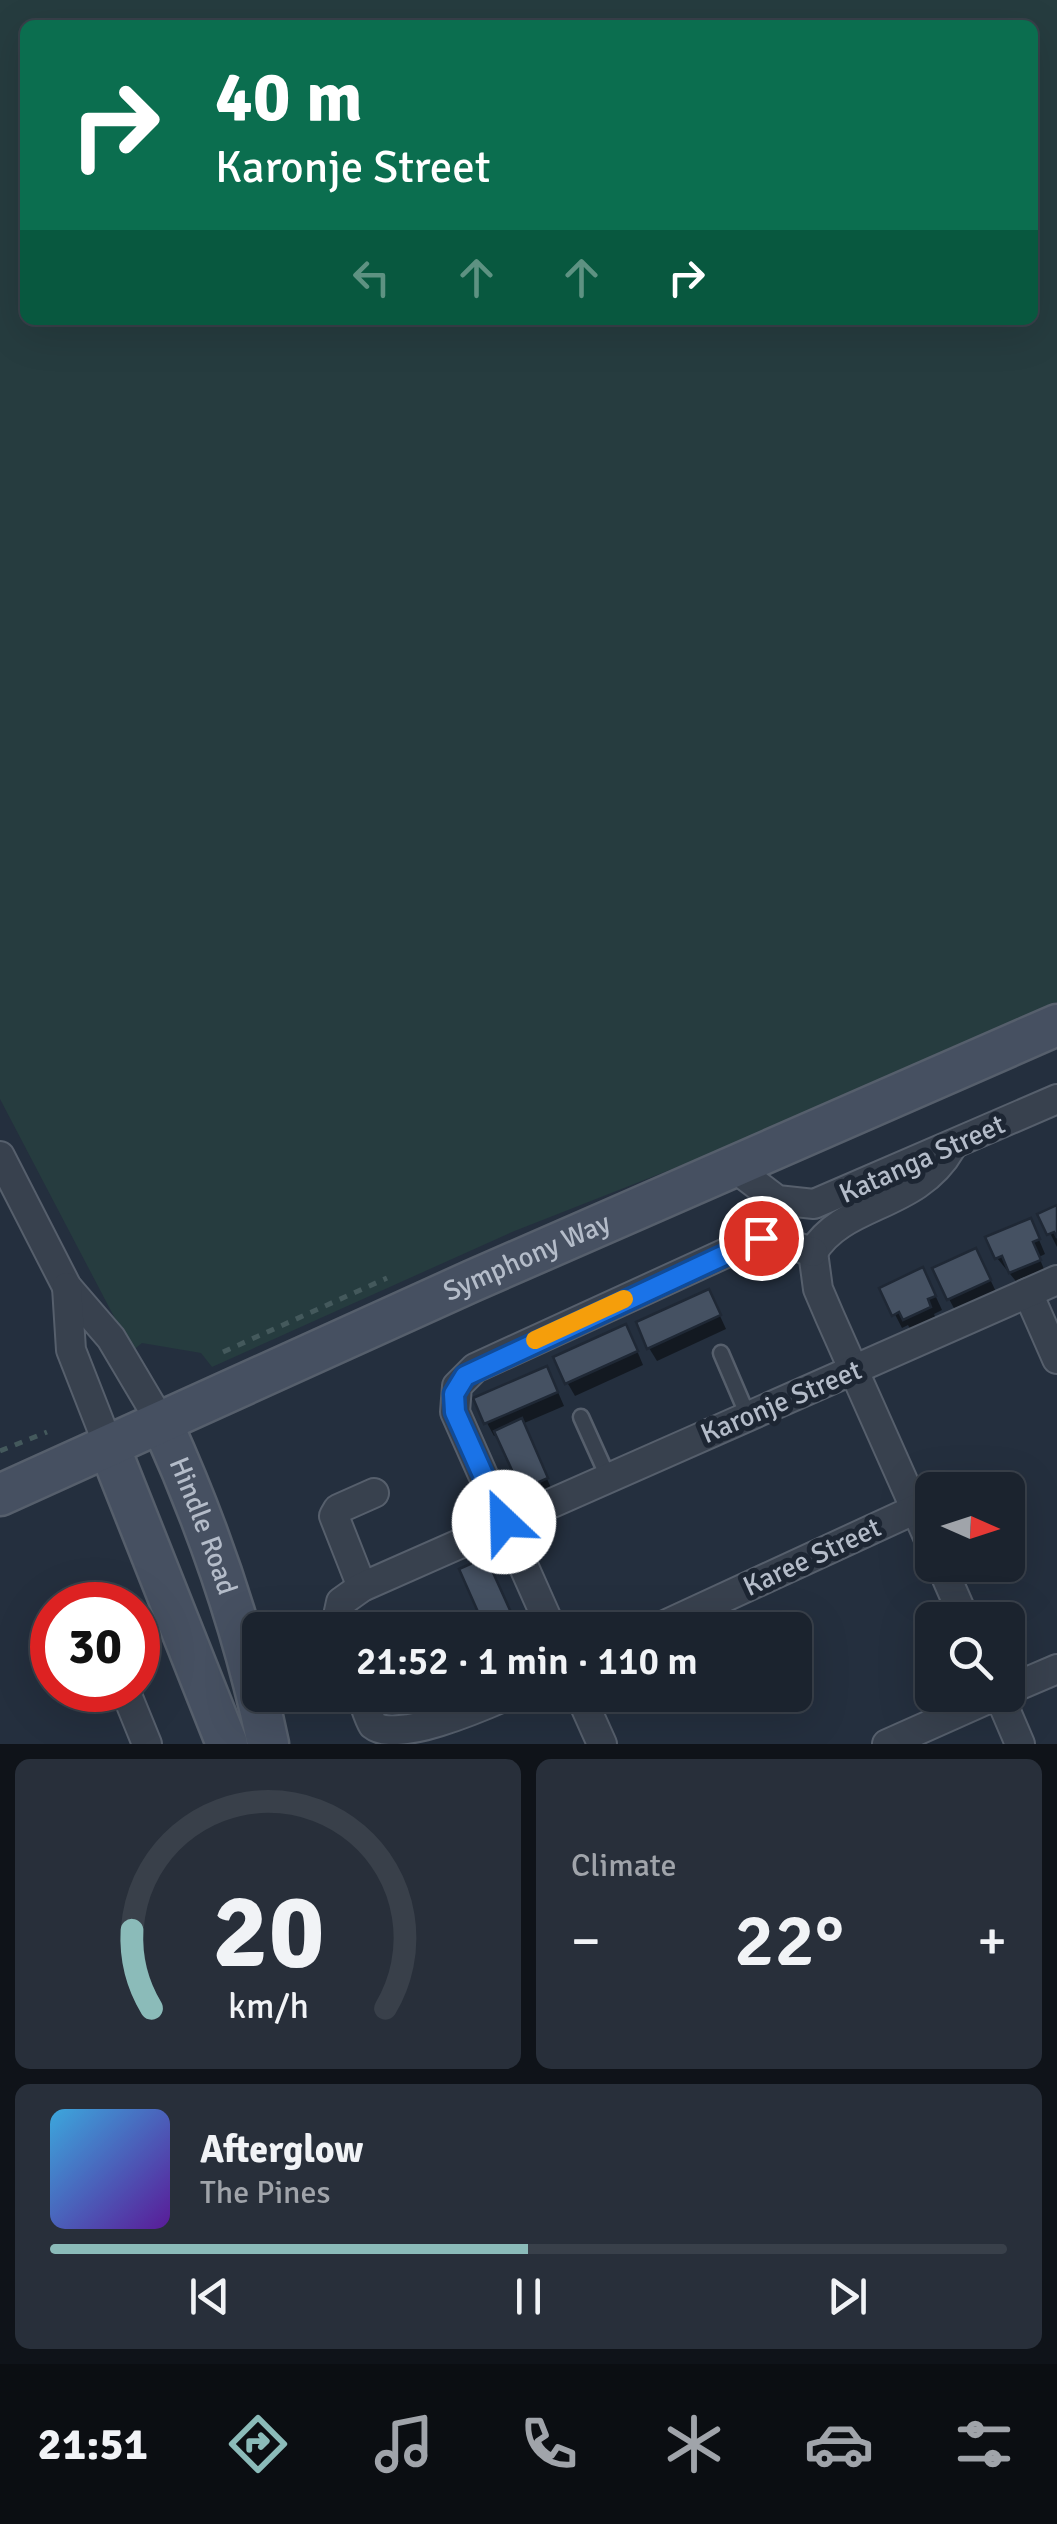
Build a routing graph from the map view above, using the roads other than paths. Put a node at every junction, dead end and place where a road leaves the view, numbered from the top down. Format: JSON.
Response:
{"nodes":[{"id":1,"x":1057,"y":1025,"type":"edge"},
{"id":2,"x":1057,"y":1100,"type":"edge"},
{"id":3,"x":950,"y":1148,"type":"junction"},
{"id":4,"x":0,"y":1156,"type":"edge"},
{"id":5,"x":735,"y":1168,"type":"junction"},
{"id":6,"x":813,"y":1252,"type":"junction"},
{"id":7,"x":1057,"y":1280,"type":"edge"},
{"id":8,"x":67,"y":1287,"type":"junction"},
{"id":9,"x":1028,"y":1293,"type":"junction"},
{"id":10,"x":721,"y":1353,"type":"dead end"},
{"id":11,"x":1057,"y":1359,"type":"edge"},
{"id":12,"x":855,"y":1370,"type":"junction"},
{"id":13,"x":581,"y":1416,"type":"dead end"},
{"id":14,"x":748,"y":1416,"type":"junction"},
{"id":15,"x":162,"y":1424,"type":"junction"},
{"id":16,"x":109,"y":1447,"type":"junction"},
{"id":17,"x":608,"y":1476,"type":"junction"},
{"id":18,"x":374,"y":1493,"type":"dead end"},
{"id":19,"x":0,"y":1495,"type":"edge"},
{"id":20,"x":915,"y":1506,"type":"edge"},
{"id":21,"x":915,"y":1508,"type":"edge"},
{"id":22,"x":504,"y":1522,"type":"junction"},
{"id":23,"x":362,"y":1586,"type":"junction"},
{"id":24,"x":338,"y":1612,"type":"edge"},
{"id":25,"x":544,"y":1612,"type":"edge"},
{"id":26,"x":693,"y":1612,"type":"edge"},
{"id":27,"x":1057,"y":1669,"type":"edge"},
{"id":28,"x":1025,"y":1683,"type":"edge"},
{"id":29,"x":134,"y":1712,"type":"edge"},
{"id":30,"x":368,"y":1712,"type":"edge"},
{"id":31,"x":467,"y":1712,"type":"edge"},
{"id":32,"x":588,"y":1712,"type":"edge"},
{"id":33,"x":959,"y":1712,"type":"edge"},
{"id":34,"x":1006,"y":1712,"type":"edge"},
{"id":35,"x":147,"y":1744,"type":"edge"},
{"id":36,"x":226,"y":1744,"type":"edge"},
{"id":37,"x":268,"y":1744,"type":"edge"},
{"id":38,"x":602,"y":1744,"type":"edge"},
{"id":39,"x":887,"y":1744,"type":"edge"},
{"id":40,"x":1020,"y":1744,"type":"edge"}],
"edges":[{"from":1,"to":5,"type":"main road","name":"Symphony Way"},
{"from":2,"to":3,"type":"street","name":"Katanga Street"},
{"from":3,"to":5,"type":"street","name":"Katanga Street"},
{"from":3,"to":6,"type":"street"},
{"from":4,"to":8,"type":"street"},
{"from":5,"to":15,"type":"main road","name":"Symphony Way"},
{"from":6,"to":12,"type":"street"},
{"from":6,"to":22,"type":"street"},
{"from":7,"to":9,"type":"street","name":"Karonje Street"},
{"from":8,"to":15,"type":"street"},
{"from":8,"to":16,"type":"street"},
{"from":9,"to":11,"type":"street"},
{"from":9,"to":12,"type":"street","name":"Karonje Street"},
{"from":10,"to":14,"type":"lane"},
{"from":12,"to":14,"type":"street","name":"Karonje Street"},
{"from":12,"to":20,"type":"street"},
{"from":13,"to":17,"type":"lane"},
{"from":14,"to":17,"type":"street","name":"Karonje Street"},
{"from":15,"to":16,"type":"main road","name":"Symphony Way"},
{"from":15,"to":37,"type":"main road","name":"Hindle Road"},
{"from":16,"to":19,"type":"main road","name":"Symphony Way"},
{"from":16,"to":36,"type":"main road","name":"Hindle Road"},
{"from":17,"to":22,"type":"street","name":"Karonje Street"},
{"from":18,"to":23,"type":"street"},
{"from":21,"to":26,"type":"street","name":"Karee Street"},
{"from":22,"to":23,"type":"street","name":"Karonje Street"},
{"from":22,"to":25,"type":"street"},
{"from":23,"to":24,"type":"street"},
{"from":27,"to":28,"type":"street"},
{"from":29,"to":35,"type":"street"},
{"from":30,"to":31,"type":"street"},
{"from":32,"to":38,"type":"street"},
{"from":33,"to":39,"type":"street"},
{"from":34,"to":40,"type":"street"}]}
